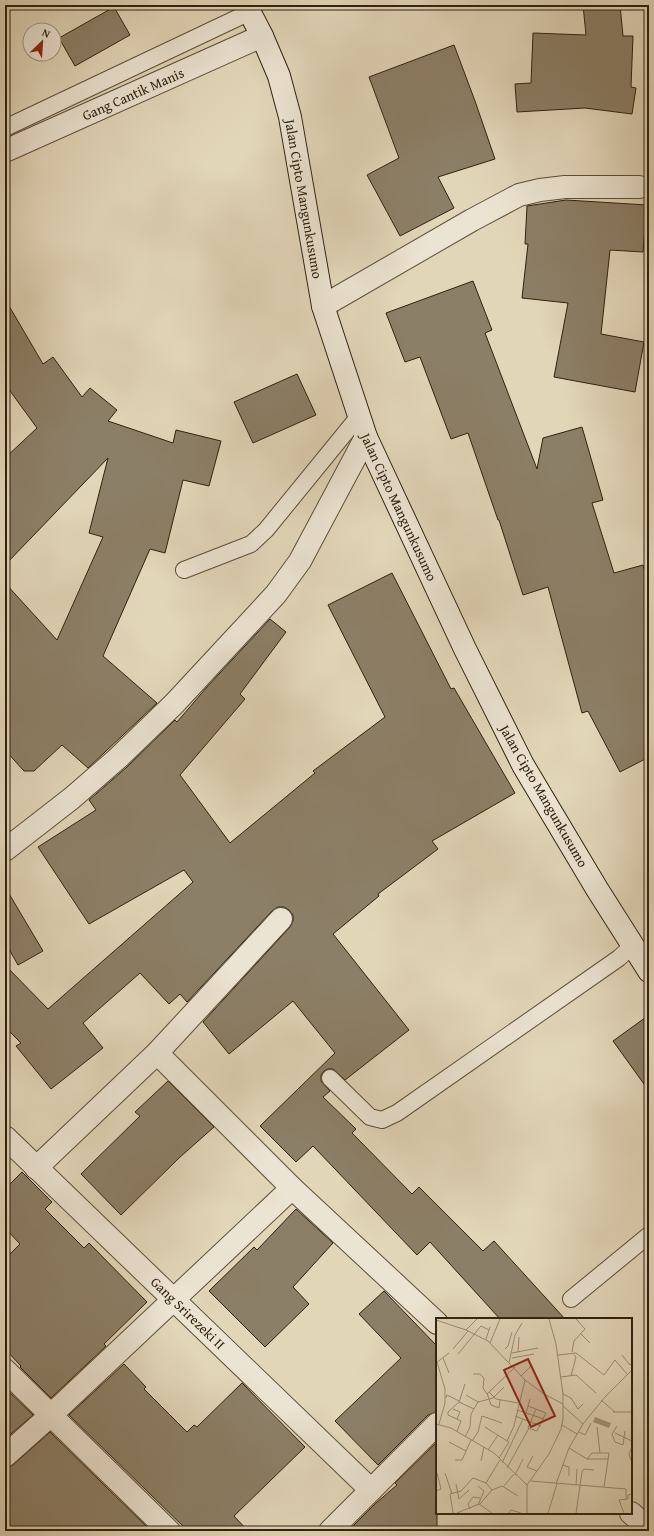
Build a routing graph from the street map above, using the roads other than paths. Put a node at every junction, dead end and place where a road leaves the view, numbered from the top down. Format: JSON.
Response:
{"nodes":[{"id":1,"x":248,"y":9,"type":"edge"},
{"id":2,"x":262,"y":36,"type":"junction"},
{"id":3,"x":5,"y":128,"type":"edge"},
{"id":4,"x":5,"y":151,"type":"edge"},
{"id":5,"x":639,"y":187,"type":"dead end"},
{"id":6,"x":323,"y":306,"type":"junction"},
{"id":7,"x":358,"y":416,"type":"junction"},
{"id":8,"x":366,"y":437,"type":"junction"},
{"id":9,"x":184,"y":570,"type":"dead end"},
{"id":10,"x":5,"y":850,"type":"edge"},
{"id":11,"x":281,"y":919,"type":"dead end"},
{"id":12,"x":632,"y":946,"type":"junction"},
{"id":13,"x":649,"y":971,"type":"edge"},
{"id":14,"x":157,"y":1053,"type":"junction"},
{"id":15,"x":330,"y":1078,"type":"dead end"},
{"id":16,"x":5,"y":1137,"type":"edge"},
{"id":17,"x":36,"y":1168,"type":"junction"},
{"id":18,"x":292,"y":1188,"type":"junction"},
{"id":19,"x":649,"y":1235,"type":"edge"},
{"id":20,"x":571,"y":1299,"type":"dead end"},
{"id":21,"x":174,"y":1300,"type":"junction"},
{"id":22,"x":436,"y":1322,"type":"edge"},
{"id":23,"x":5,"y":1370,"type":"edge"},
{"id":24,"x":51,"y":1416,"type":"junction"},
{"id":25,"x":436,"y":1425,"type":"edge"},
{"id":26,"x":5,"y":1456,"type":"edge"},
{"id":27,"x":371,"y":1490,"type":"junction"},
{"id":28,"x":632,"y":1514,"type":"edge"},
{"id":29,"x":649,"y":1529,"type":"edge"},
{"id":30,"x":169,"y":1531,"type":"edge"},
{"id":31,"x":330,"y":1531,"type":"edge"}],
"edges":[{"from":1,"to":2,"type":"street","name":"Jalan Cipto Mangunkusumo"},
{"from":1,"to":3,"type":"lane"},
{"from":2,"to":4,"type":"street","name":"Gang Cantik Manis"},
{"from":2,"to":6,"type":"street","name":"Jalan Cipto Mangunkusumo"},
{"from":5,"to":6,"type":"street"},
{"from":6,"to":7,"type":"street","name":"Jalan Cipto Mangunkusumo"},
{"from":7,"to":8,"type":"street","name":"Jalan Cipto Mangunkusumo"},
{"from":7,"to":9,"type":"lane"},
{"from":8,"to":10,"type":"street"},
{"from":8,"to":12,"type":"street","name":"Jalan Cipto Mangunkusumo"},
{"from":11,"to":14,"type":"street"},
{"from":12,"to":13,"type":"street","name":"Jalan Cipto Mangunkusumo"},
{"from":12,"to":15,"type":"lane"},
{"from":14,"to":17,"type":"street"},
{"from":14,"to":18,"type":"street"},
{"from":16,"to":17,"type":"street","name":"Gang Srirezeki II"},
{"from":17,"to":21,"type":"street","name":"Gang Srirezeki II"},
{"from":18,"to":21,"type":"street"},
{"from":18,"to":22,"type":"street"},
{"from":19,"to":20,"type":"lane"},
{"from":21,"to":24,"type":"street"},
{"from":21,"to":27,"type":"street","name":"Gang Srirezeki II"},
{"from":23,"to":24,"type":"street"},
{"from":24,"to":26,"type":"street"},
{"from":24,"to":30,"type":"street"},
{"from":25,"to":27,"type":"street"},
{"from":27,"to":31,"type":"street"},
{"from":28,"to":29,"type":"street"}]}
